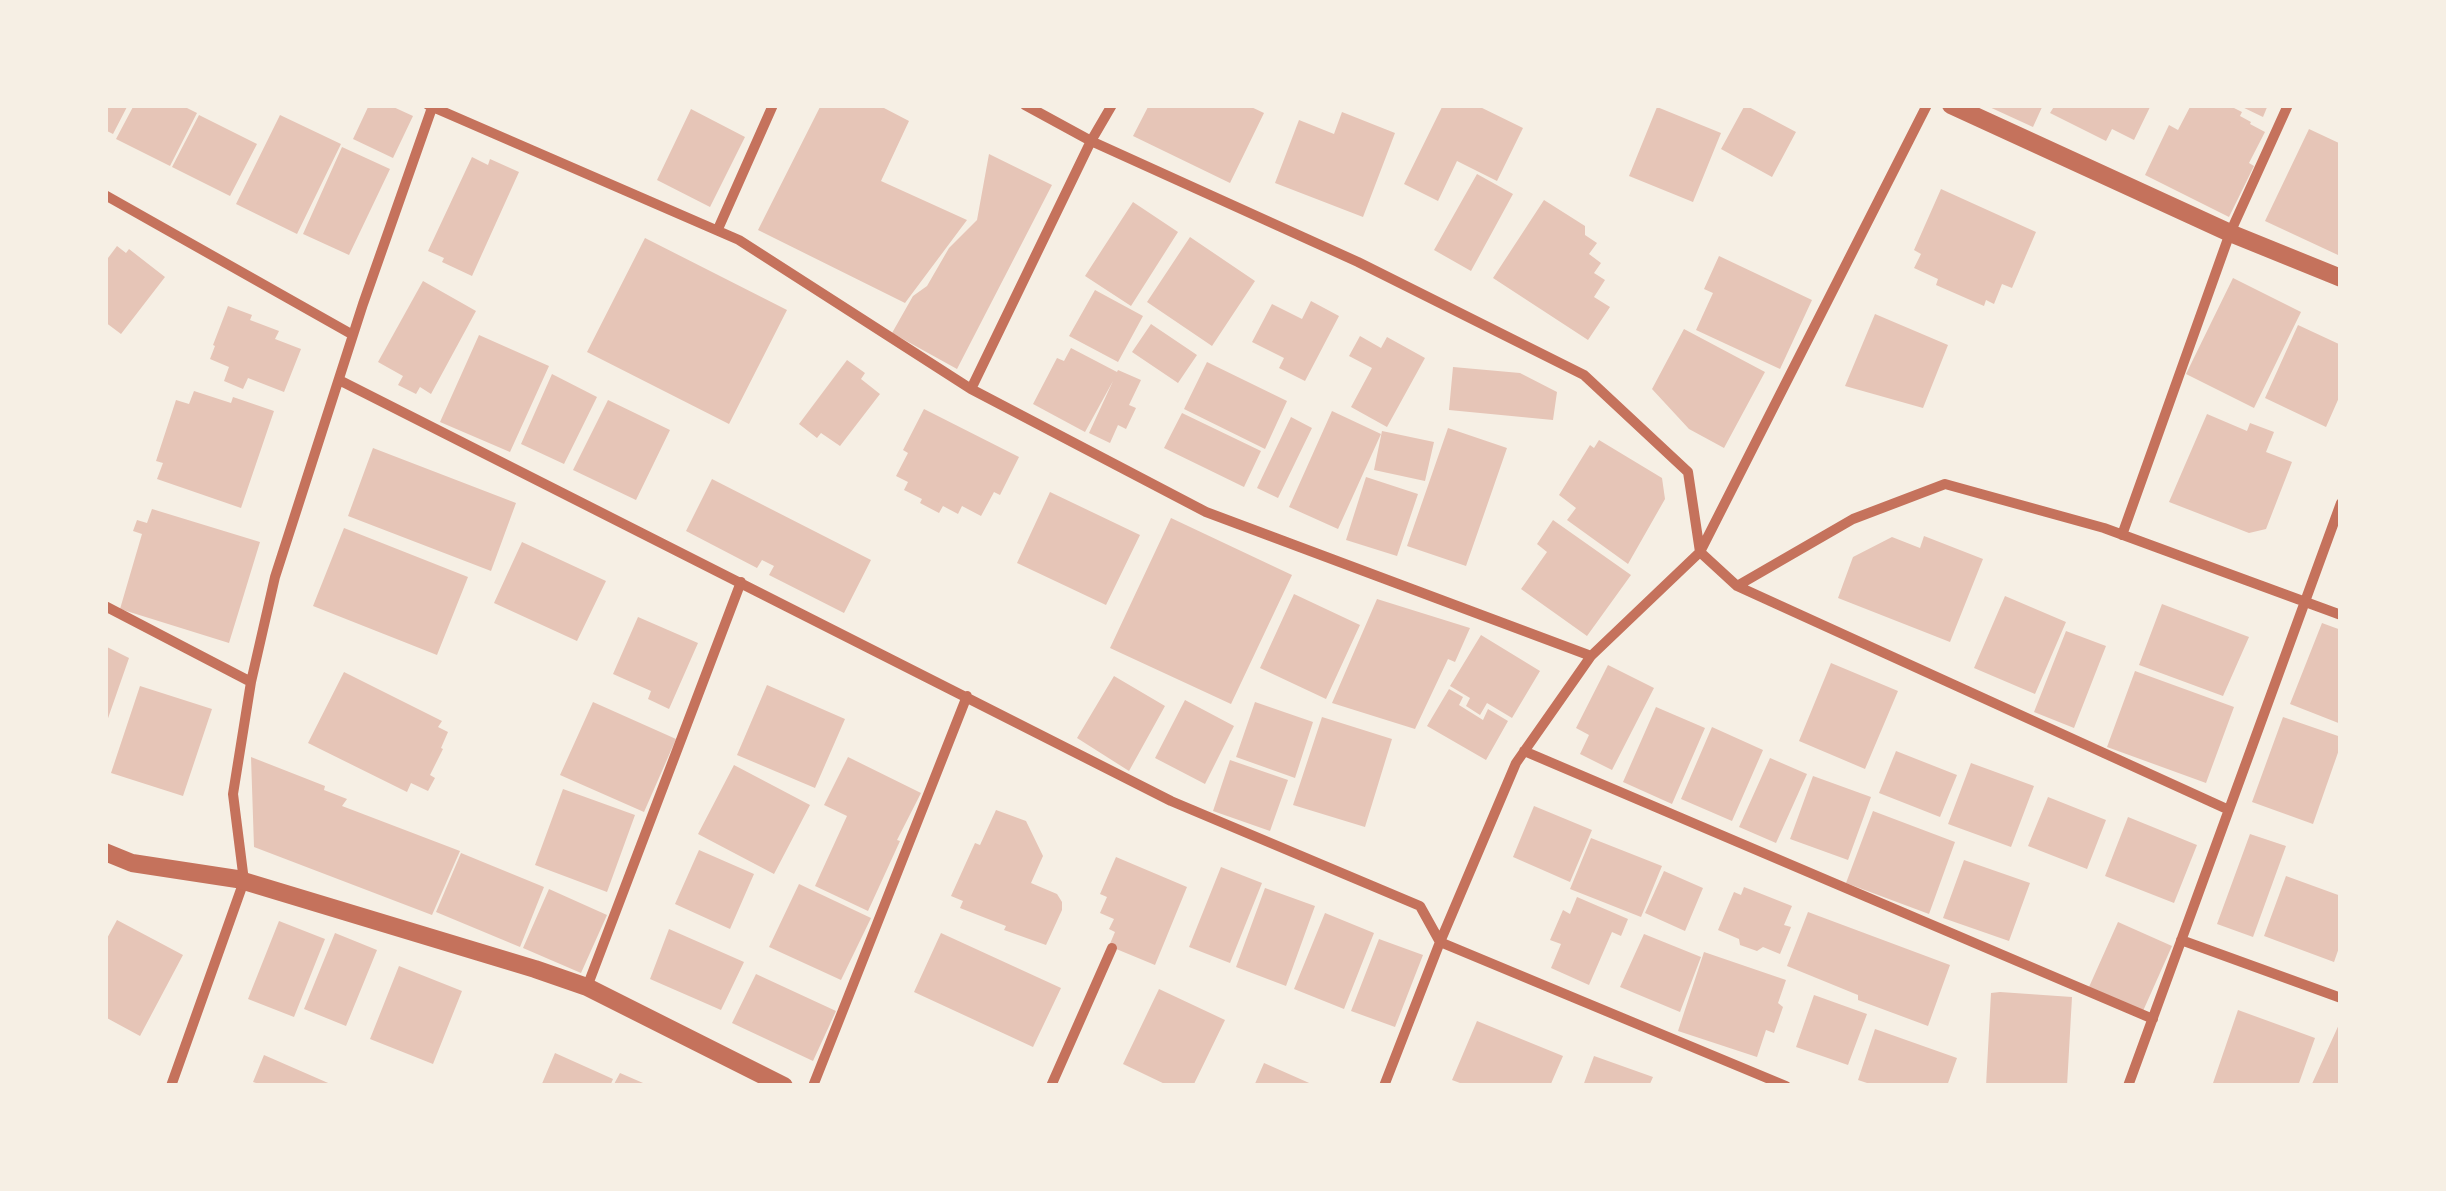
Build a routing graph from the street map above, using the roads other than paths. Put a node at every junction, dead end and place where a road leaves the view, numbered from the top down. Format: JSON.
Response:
{"nodes":[{"id":1,"x":773,"y":105,"type":"edge"},
{"id":2,"x":1025,"y":105,"type":"edge"},
{"id":3,"x":1112,"y":105,"type":"edge"},
{"id":4,"x":1928,"y":105,"type":"edge"},
{"id":5,"x":1951,"y":105,"type":"edge"},
{"id":6,"x":2288,"y":105,"type":"edge"},
{"id":7,"x":431,"y":106,"type":"edge"},
{"id":8,"x":1091,"y":141,"type":"junction"},
{"id":9,"x":105,"y":195,"type":"edge"},
{"id":10,"x":718,"y":229,"type":"junction"},
{"id":11,"x":2230,"y":233,"type":"junction"},
{"id":12,"x":2341,"y":278,"type":"edge"},
{"id":13,"x":353,"y":335,"type":"junction"},
{"id":14,"x":338,"y":380,"type":"junction"},
{"id":15,"x":970,"y":389,"type":"junction"},
{"id":16,"x":2341,"y":503,"type":"edge"},
{"id":17,"x":2122,"y":535,"type":"junction"},
{"id":18,"x":1700,"y":552,"type":"junction"},
{"id":19,"x":741,"y":582,"type":"junction"},
{"id":20,"x":1737,"y":586,"type":"junction"},
{"id":21,"x":2305,"y":603,"type":"junction"},
{"id":22,"x":105,"y":606,"type":"edge"},
{"id":23,"x":2341,"y":615,"type":"edge"},
{"id":24,"x":1592,"y":656,"type":"junction"},
{"id":25,"x":252,"y":682,"type":"junction"},
{"id":26,"x":967,"y":696,"type":"junction"},
{"id":27,"x":1524,"y":751,"type":"junction"},
{"id":28,"x":2229,"y":810,"type":"junction"},
{"id":29,"x":105,"y":852,"type":"edge"},
{"id":30,"x":244,"y":881,"type":"junction"},
{"id":31,"x":2181,"y":940,"type":"junction"},
{"id":32,"x":1440,"y":942,"type":"junction"},
{"id":33,"x":1112,"y":948,"type":"dead end"},
{"id":34,"x":587,"y":987,"type":"junction"},
{"id":35,"x":2341,"y":998,"type":"edge"},
{"id":36,"x":2153,"y":1018,"type":"junction"},
{"id":37,"x":171,"y":1086,"type":"edge"},
{"id":38,"x":784,"y":1086,"type":"edge"},
{"id":39,"x":813,"y":1086,"type":"edge"},
{"id":40,"x":1051,"y":1086,"type":"edge"},
{"id":41,"x":1384,"y":1086,"type":"edge"},
{"id":42,"x":1786,"y":1086,"type":"edge"},
{"id":43,"x":2128,"y":1086,"type":"edge"}],
"edges":[{"from":1,"to":10,"type":"street"},
{"from":2,"to":8,"type":"street"},
{"from":3,"to":8,"type":"street"},
{"from":4,"to":18,"type":"street"},
{"from":5,"to":11,"type":"street"},
{"from":6,"to":11,"type":"street"},
{"from":7,"to":10,"type":"street"},
{"from":7,"to":13,"type":"street"},
{"from":8,"to":15,"type":"street"},
{"from":8,"to":18,"type":"street"},
{"from":9,"to":13,"type":"street"},
{"from":10,"to":15,"type":"street"},
{"from":11,"to":12,"type":"street"},
{"from":11,"to":17,"type":"street"},
{"from":13,"to":14,"type":"street"},
{"from":14,"to":19,"type":"street"},
{"from":14,"to":25,"type":"street"},
{"from":15,"to":24,"type":"street"},
{"from":16,"to":21,"type":"street"},
{"from":17,"to":20,"type":"street"},
{"from":17,"to":21,"type":"street"},
{"from":18,"to":20,"type":"street"},
{"from":18,"to":24,"type":"street"},
{"from":19,"to":26,"type":"street"},
{"from":19,"to":34,"type":"street"},
{"from":20,"to":28,"type":"street"},
{"from":21,"to":23,"type":"street"},
{"from":21,"to":28,"type":"street"},
{"from":22,"to":25,"type":"street"},
{"from":24,"to":27,"type":"street"},
{"from":25,"to":30,"type":"street"},
{"from":26,"to":32,"type":"street"},
{"from":26,"to":39,"type":"street"},
{"from":27,"to":32,"type":"street"},
{"from":27,"to":36,"type":"street"},
{"from":28,"to":31,"type":"street"},
{"from":29,"to":30,"type":"street"},
{"from":30,"to":34,"type":"street"},
{"from":30,"to":37,"type":"street"},
{"from":31,"to":35,"type":"street"},
{"from":31,"to":36,"type":"street"},
{"from":32,"to":41,"type":"street"},
{"from":32,"to":42,"type":"street"},
{"from":33,"to":40,"type":"street"},
{"from":34,"to":38,"type":"street"},
{"from":36,"to":43,"type":"street"}]}
